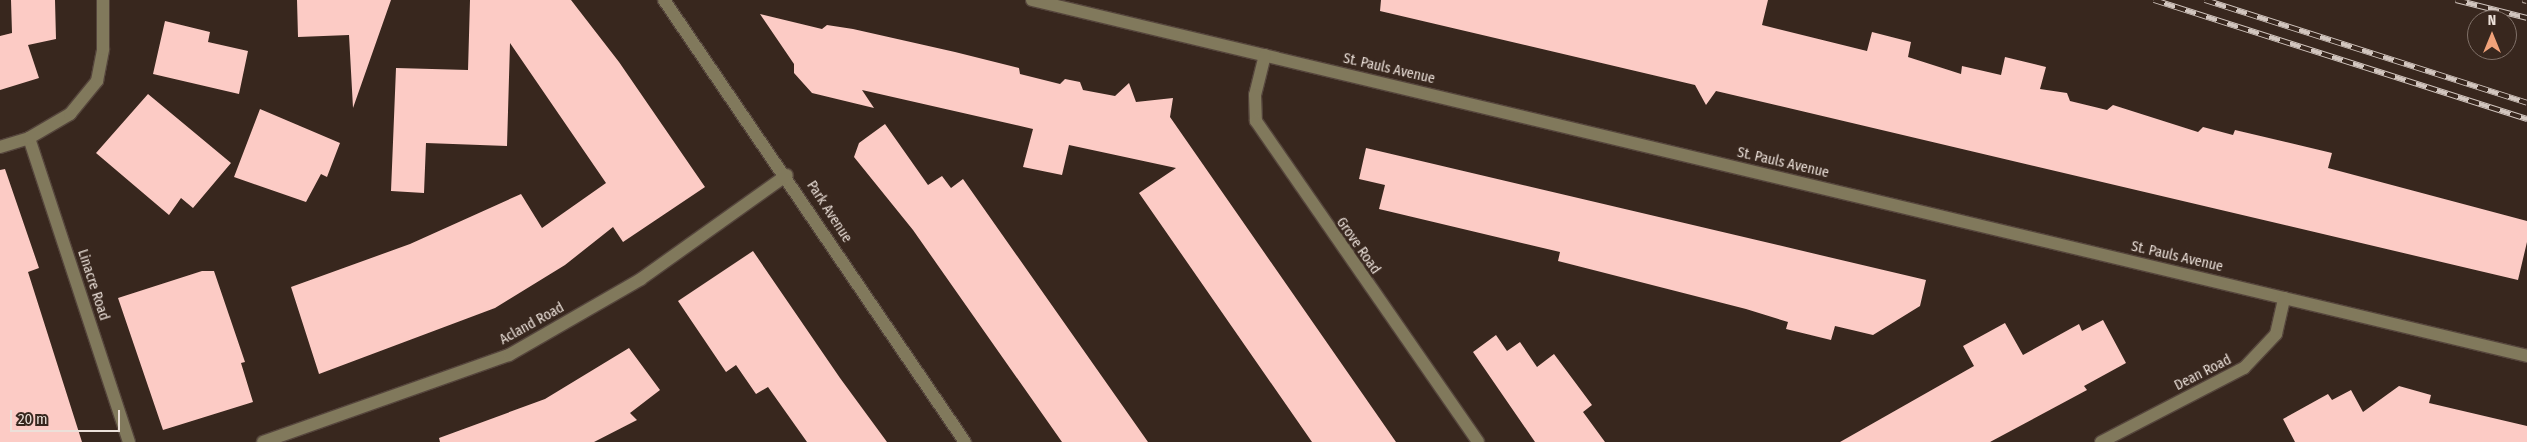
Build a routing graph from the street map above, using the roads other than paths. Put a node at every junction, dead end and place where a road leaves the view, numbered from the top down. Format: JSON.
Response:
{"nodes":[{"id":1,"x":103,"y":0,"type":"edge"},
{"id":2,"x":664,"y":0,"type":"edge"},
{"id":3,"x":1032,"y":0,"type":"edge"},
{"id":4,"x":1265,"y":55,"type":"junction"},
{"id":5,"x":29,"y":138,"type":"junction"},
{"id":6,"x":0,"y":147,"type":"edge"},
{"id":7,"x":786,"y":175,"type":"junction"},
{"id":8,"x":2284,"y":298,"type":"junction"},
{"id":9,"x":2527,"y":356,"type":"edge"},
{"id":10,"x":129,"y":442,"type":"edge"},
{"id":11,"x":264,"y":442,"type":"edge"},
{"id":12,"x":966,"y":442,"type":"edge"},
{"id":13,"x":1478,"y":442,"type":"edge"},
{"id":14,"x":2101,"y":442,"type":"edge"}],
"edges":[{"from":1,"to":5,"type":"street"},
{"from":2,"to":7,"type":"street","name":"Park Avenue"},
{"from":3,"to":4,"type":"street","name":"St. Pauls Avenue"},
{"from":4,"to":8,"type":"street","name":"St. Pauls Avenue"},
{"from":4,"to":13,"type":"street","name":"Grove Road"},
{"from":5,"to":6,"type":"street"},
{"from":5,"to":10,"type":"street","name":"Linacre Road"},
{"from":7,"to":11,"type":"street","name":"Acland Road"},
{"from":7,"to":12,"type":"street","name":"Park Avenue"},
{"from":8,"to":9,"type":"street","name":"St. Pauls Avenue"},
{"from":8,"to":14,"type":"street","name":"Dean Road"}]}
